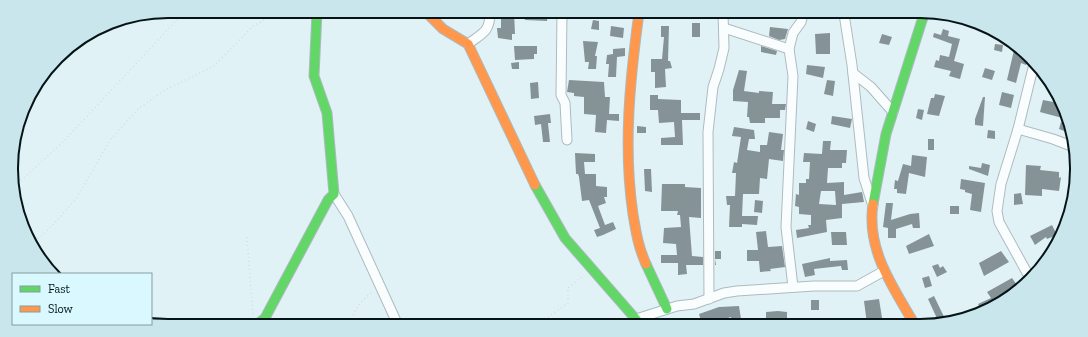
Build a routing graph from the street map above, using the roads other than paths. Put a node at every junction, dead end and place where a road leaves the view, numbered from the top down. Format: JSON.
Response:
{"nodes":[{"id":1,"x":317,"y":18,"type":"edge"},
{"id":2,"x":432,"y":18,"type":"edge"},
{"id":3,"x":490,"y":18,"type":"edge"},
{"id":4,"x":562,"y":18,"type":"edge"},
{"id":5,"x":638,"y":18,"type":"edge"},
{"id":6,"x":723,"y":18,"type":"edge"},
{"id":7,"x":802,"y":18,"type":"edge"},
{"id":8,"x":845,"y":18,"type":"edge"},
{"id":9,"x":923,"y":18,"type":"edge"},
{"id":10,"x":724,"y":28,"type":"junction"},
{"id":11,"x":468,"y":44,"type":"junction"},
{"id":12,"x":789,"y":49,"type":"junction"},
{"id":13,"x":1033,"y":69,"type":"edge"},
{"id":14,"x":853,"y":73,"type":"junction"},
{"id":15,"x":893,"y":112,"type":"junction"},
{"id":16,"x":1018,"y":129,"type":"junction"},
{"id":17,"x":568,"y":140,"type":"dead end"},
{"id":18,"x":1068,"y":144,"type":"edge"},
{"id":19,"x":334,"y":194,"type":"junction"},
{"id":20,"x":873,"y":207,"type":"junction"},
{"id":21,"x":884,"y":271,"type":"junction"},
{"id":22,"x":1027,"y":274,"type":"edge"},
{"id":23,"x":793,"y":287,"type":"junction"},
{"id":24,"x":709,"y":299,"type":"junction"},
{"id":25,"x":667,"y":309,"type":"junction"},
{"id":26,"x":260,"y":319,"type":"edge"},
{"id":27,"x":395,"y":319,"type":"edge"},
{"id":28,"x":636,"y":319,"type":"edge"},
{"id":29,"x":643,"y":319,"type":"edge"},
{"id":30,"x":912,"y":319,"type":"edge"}],
"edges":[{"from":1,"to":19,"type":"street"},
{"from":2,"to":11,"type":"street"},
{"from":3,"to":11,"type":"street"},
{"from":4,"to":17,"type":"street"},
{"from":5,"to":25,"type":"street"},
{"from":6,"to":10,"type":"street"},
{"from":7,"to":12,"type":"street"},
{"from":8,"to":14,"type":"street"},
{"from":9,"to":15,"type":"street"},
{"from":10,"to":12,"type":"street"},
{"from":10,"to":24,"type":"street"},
{"from":11,"to":28,"type":"street"},
{"from":12,"to":23,"type":"street"},
{"from":13,"to":16,"type":"street"},
{"from":14,"to":15,"type":"street"},
{"from":14,"to":20,"type":"street"},
{"from":15,"to":20,"type":"street"},
{"from":16,"to":18,"type":"street"},
{"from":16,"to":22,"type":"street"},
{"from":19,"to":26,"type":"street"},
{"from":19,"to":27,"type":"street"},
{"from":20,"to":21,"type":"street"},
{"from":21,"to":23,"type":"street"},
{"from":21,"to":30,"type":"street"},
{"from":23,"to":24,"type":"street"},
{"from":24,"to":25,"type":"street"},
{"from":25,"to":29,"type":"street"}]}
